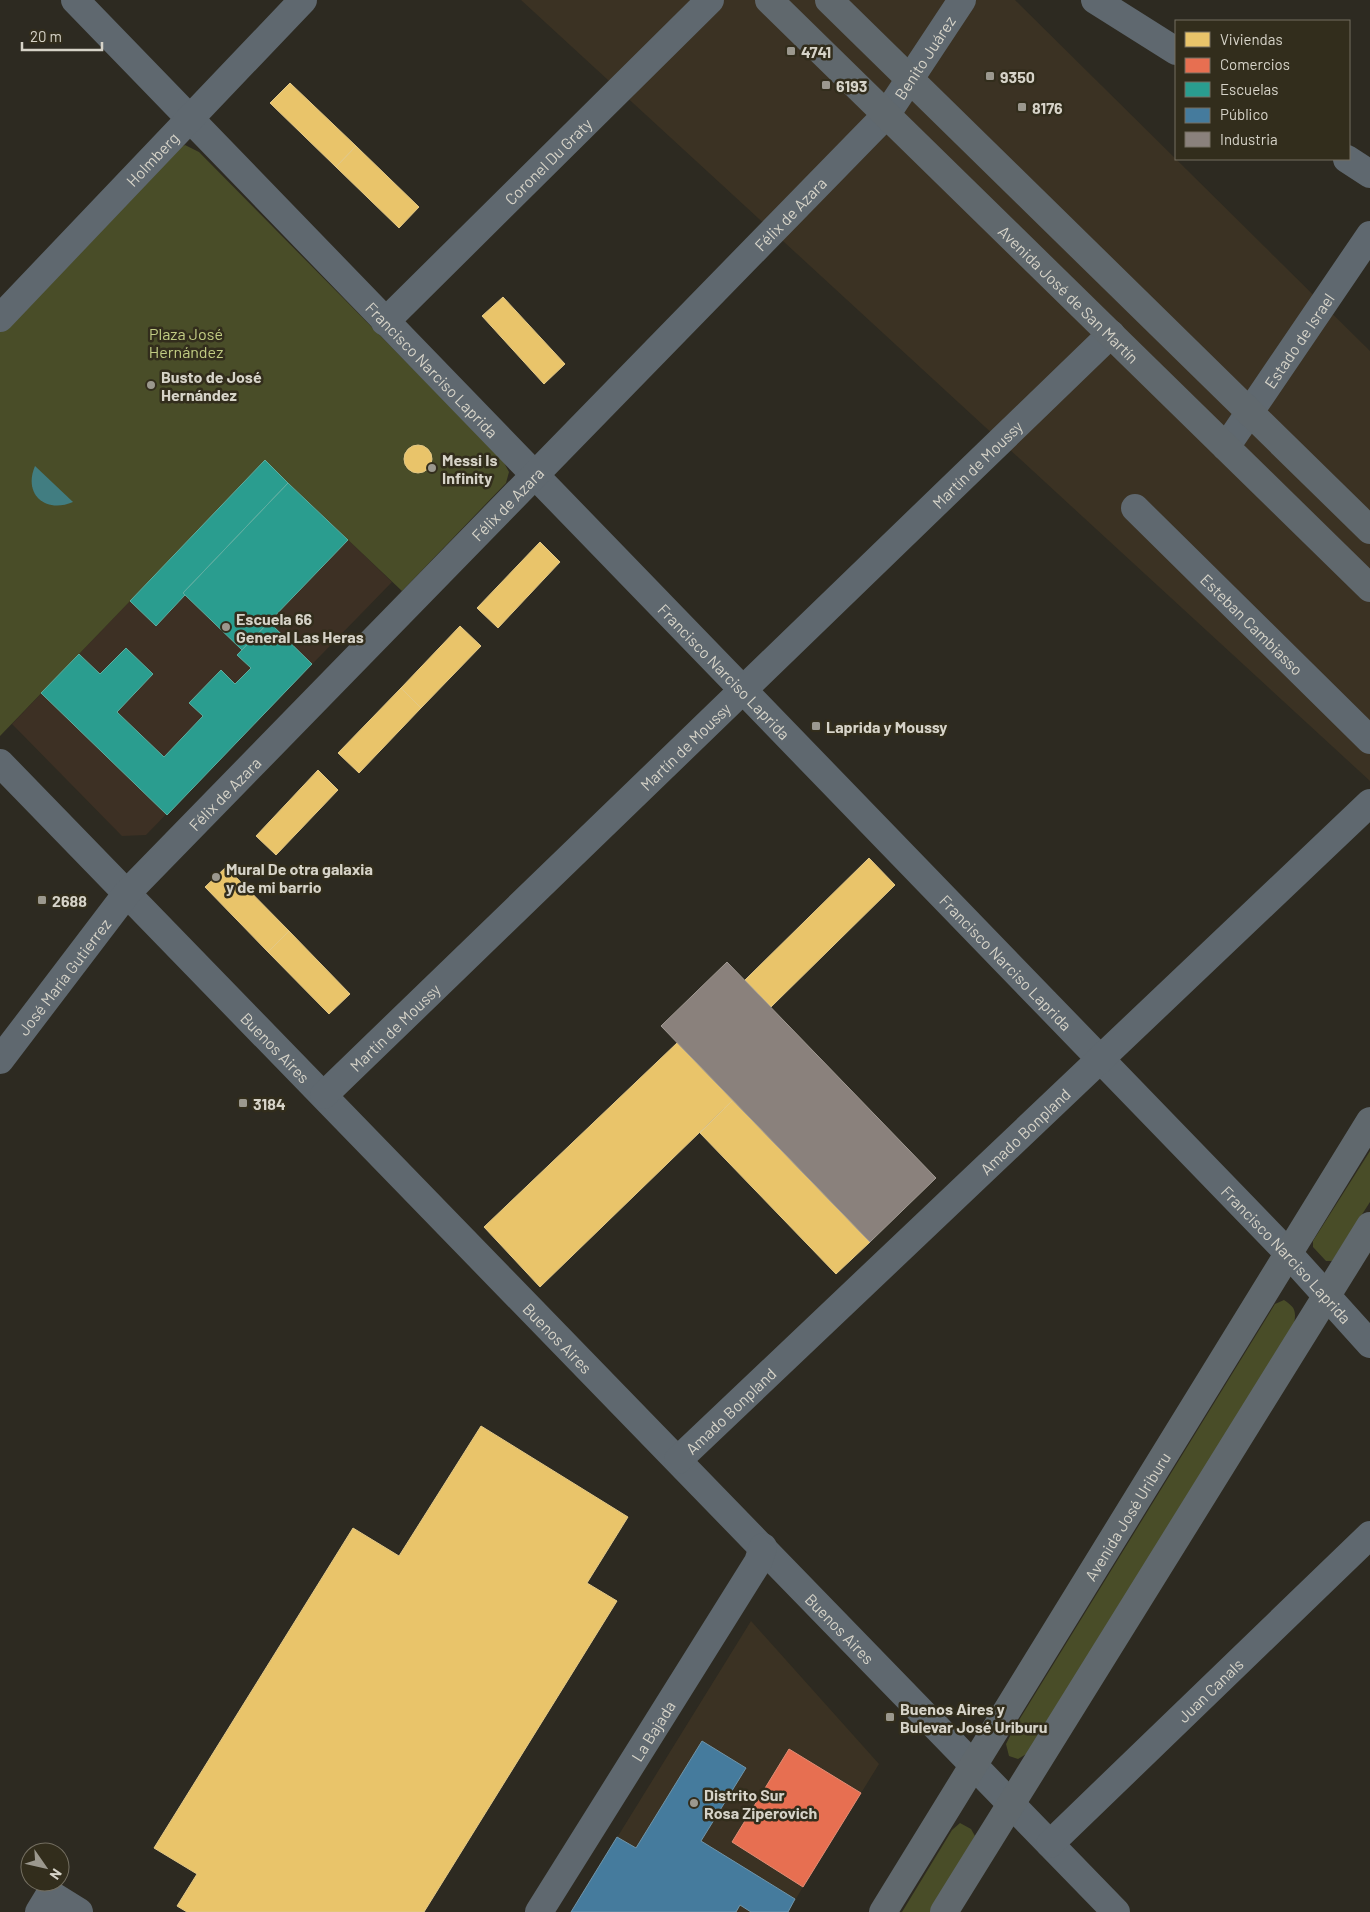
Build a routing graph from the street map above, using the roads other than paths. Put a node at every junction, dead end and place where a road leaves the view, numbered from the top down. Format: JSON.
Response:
{"nodes":[{"id":1,"x":75,"y":0,"type":"edge"},
{"id":2,"x":303,"y":0,"type":"edge"},
{"id":3,"x":710,"y":0,"type":"edge"},
{"id":4,"x":769,"y":0,"type":"edge"},
{"id":5,"x":830,"y":0,"type":"edge"},
{"id":6,"x":962,"y":0,"type":"edge"},
{"id":7,"x":1095,"y":0,"type":"edge"},
{"id":8,"x":1175,"y":50,"type":"edge"},
{"id":9,"x":910,"y":79,"type":"junction"},
{"id":10,"x":886,"y":115,"type":"junction"},
{"id":11,"x":190,"y":119,"type":"junction"},
{"id":12,"x":1348,"y":160,"type":"edge"},
{"id":13,"x":1370,"y":174,"type":"edge"},
{"id":14,"x":1370,"y":235,"type":"edge"},
{"id":15,"x":0,"y":318,"type":"edge"},
{"id":16,"x":385,"y":322,"type":"junction"},
{"id":17,"x":1111,"y":334,"type":"junction"},
{"id":18,"x":1249,"y":411,"type":"junction"},
{"id":19,"x":1226,"y":447,"type":"junction"},
{"id":20,"x":534,"y":476,"type":"junction"},
{"id":21,"x":1135,"y":508,"type":"dead end"},
{"id":22,"x":1370,"y":530,"type":"edge"},
{"id":23,"x":1370,"y":588,"type":"edge"},
{"id":24,"x":742,"y":690,"type":"junction"},
{"id":25,"x":1370,"y":740,"type":"edge"},
{"id":26,"x":0,"y":763,"type":"edge"},
{"id":27,"x":1370,"y":803,"type":"edge"},
{"id":28,"x":127,"y":893,"type":"junction"},
{"id":29,"x":1100,"y":1059,"type":"junction"},
{"id":30,"x":0,"y":1060,"type":"edge"},
{"id":31,"x":324,"y":1095,"type":"junction"},
{"id":32,"x":1370,"y":1121,"type":"edge"},
{"id":33,"x":1370,"y":1226,"type":"edge"},
{"id":34,"x":1288,"y":1253,"type":"junction"},
{"id":35,"x":1326,"y":1296,"type":"junction"},
{"id":36,"x":1370,"y":1344,"type":"edge"},
{"id":37,"x":678,"y":1460,"type":"junction"},
{"id":38,"x":1370,"y":1535,"type":"edge"},
{"id":39,"x":763,"y":1547,"type":"junction"},
{"id":40,"x":974,"y":1764,"type":"junction"},
{"id":41,"x":1011,"y":1803,"type":"junction"},
{"id":42,"x":1050,"y":1844,"type":"junction"},
{"id":43,"x":45,"y":1903,"type":"edge"},
{"id":44,"x":79,"y":1912,"type":"edge"},
{"id":45,"x":539,"y":1912,"type":"edge"},
{"id":46,"x":883,"y":1912,"type":"edge"},
{"id":47,"x":944,"y":1912,"type":"edge"},
{"id":48,"x":1116,"y":1912,"type":"edge"}],
"edges":[{"from":1,"to":11,"type":"street","name":"Francisco Narciso Laprida"},
{"from":2,"to":11,"type":"street","name":"Holmberg"},
{"from":3,"to":16,"type":"street","name":"Coronel Du Graty"},
{"from":4,"to":10,"type":"main road","name":"Avenida José de San Martín"},
{"from":5,"to":9,"type":"main road"},
{"from":6,"to":9,"type":"street","name":"Benito Juárez"},
{"from":7,"to":8,"type":"street"},
{"from":9,"to":10,"type":"street","name":"Benito Juárez"},
{"from":9,"to":18,"type":"main road"},
{"from":10,"to":17,"type":"main road","name":"Avenida José de San Martín"},
{"from":10,"to":20,"type":"street","name":"Félix de Azara"},
{"from":11,"to":15,"type":"street","name":"Holmberg"},
{"from":11,"to":16,"type":"street","name":"Francisco Narciso Laprida"},
{"from":12,"to":13,"type":"street"},
{"from":14,"to":18,"type":"street","name":"Estado de Israel"},
{"from":16,"to":20,"type":"street","name":"Francisco Narciso Laprida"},
{"from":17,"to":19,"type":"main road","name":"Avenida José de San Martín"},
{"from":17,"to":24,"type":"street","name":"Martín de Moussy"},
{"from":18,"to":19,"type":"street","name":"Estado de Israel"},
{"from":18,"to":22,"type":"main road"},
{"from":19,"to":23,"type":"main road","name":"Avenida José de San Martín"},
{"from":20,"to":24,"type":"street","name":"Francisco Narciso Laprida"},
{"from":20,"to":28,"type":"street","name":"Félix de Azara"},
{"from":21,"to":25,"type":"street","name":"Esteban Cambiasso"},
{"from":24,"to":29,"type":"street","name":"Francisco Narciso Laprida"},
{"from":24,"to":31,"type":"street","name":"Martín de Moussy"},
{"from":26,"to":28,"type":"street","name":"Buenos Aires"},
{"from":27,"to":29,"type":"street","name":"Amado Bonpland"},
{"from":28,"to":30,"type":"street","name":"José María Gutierrez"},
{"from":28,"to":31,"type":"street","name":"Buenos Aires"},
{"from":29,"to":34,"type":"street","name":"Francisco Narciso Laprida"},
{"from":29,"to":37,"type":"street","name":"Amado Bonpland"},
{"from":31,"to":37,"type":"street","name":"Buenos Aires"},
{"from":32,"to":34,"type":"main road","name":"Avenida José Uriburu"},
{"from":33,"to":35,"type":"main road"},
{"from":34,"to":35,"type":"street","name":"Francisco Narciso Laprida"},
{"from":34,"to":40,"type":"main road","name":"Avenida José Uriburu"},
{"from":35,"to":36,"type":"street","name":"Francisco Narciso Laprida"},
{"from":35,"to":41,"type":"main road"},
{"from":37,"to":39,"type":"street","name":"Buenos Aires"},
{"from":38,"to":42,"type":"street","name":"Juan Canals"},
{"from":39,"to":40,"type":"street","name":"Buenos Aires"},
{"from":39,"to":45,"type":"street","name":"La Bajada"},
{"from":40,"to":41,"type":"street","name":"Buenos Aires"},
{"from":40,"to":46,"type":"main road","name":"Avenida José Uriburu"},
{"from":41,"to":42,"type":"street","name":"Buenos Aires"},
{"from":41,"to":47,"type":"main road"},
{"from":42,"to":48,"type":"street","name":"Buenos Aires"},
{"from":43,"to":44,"type":"street"}]}
